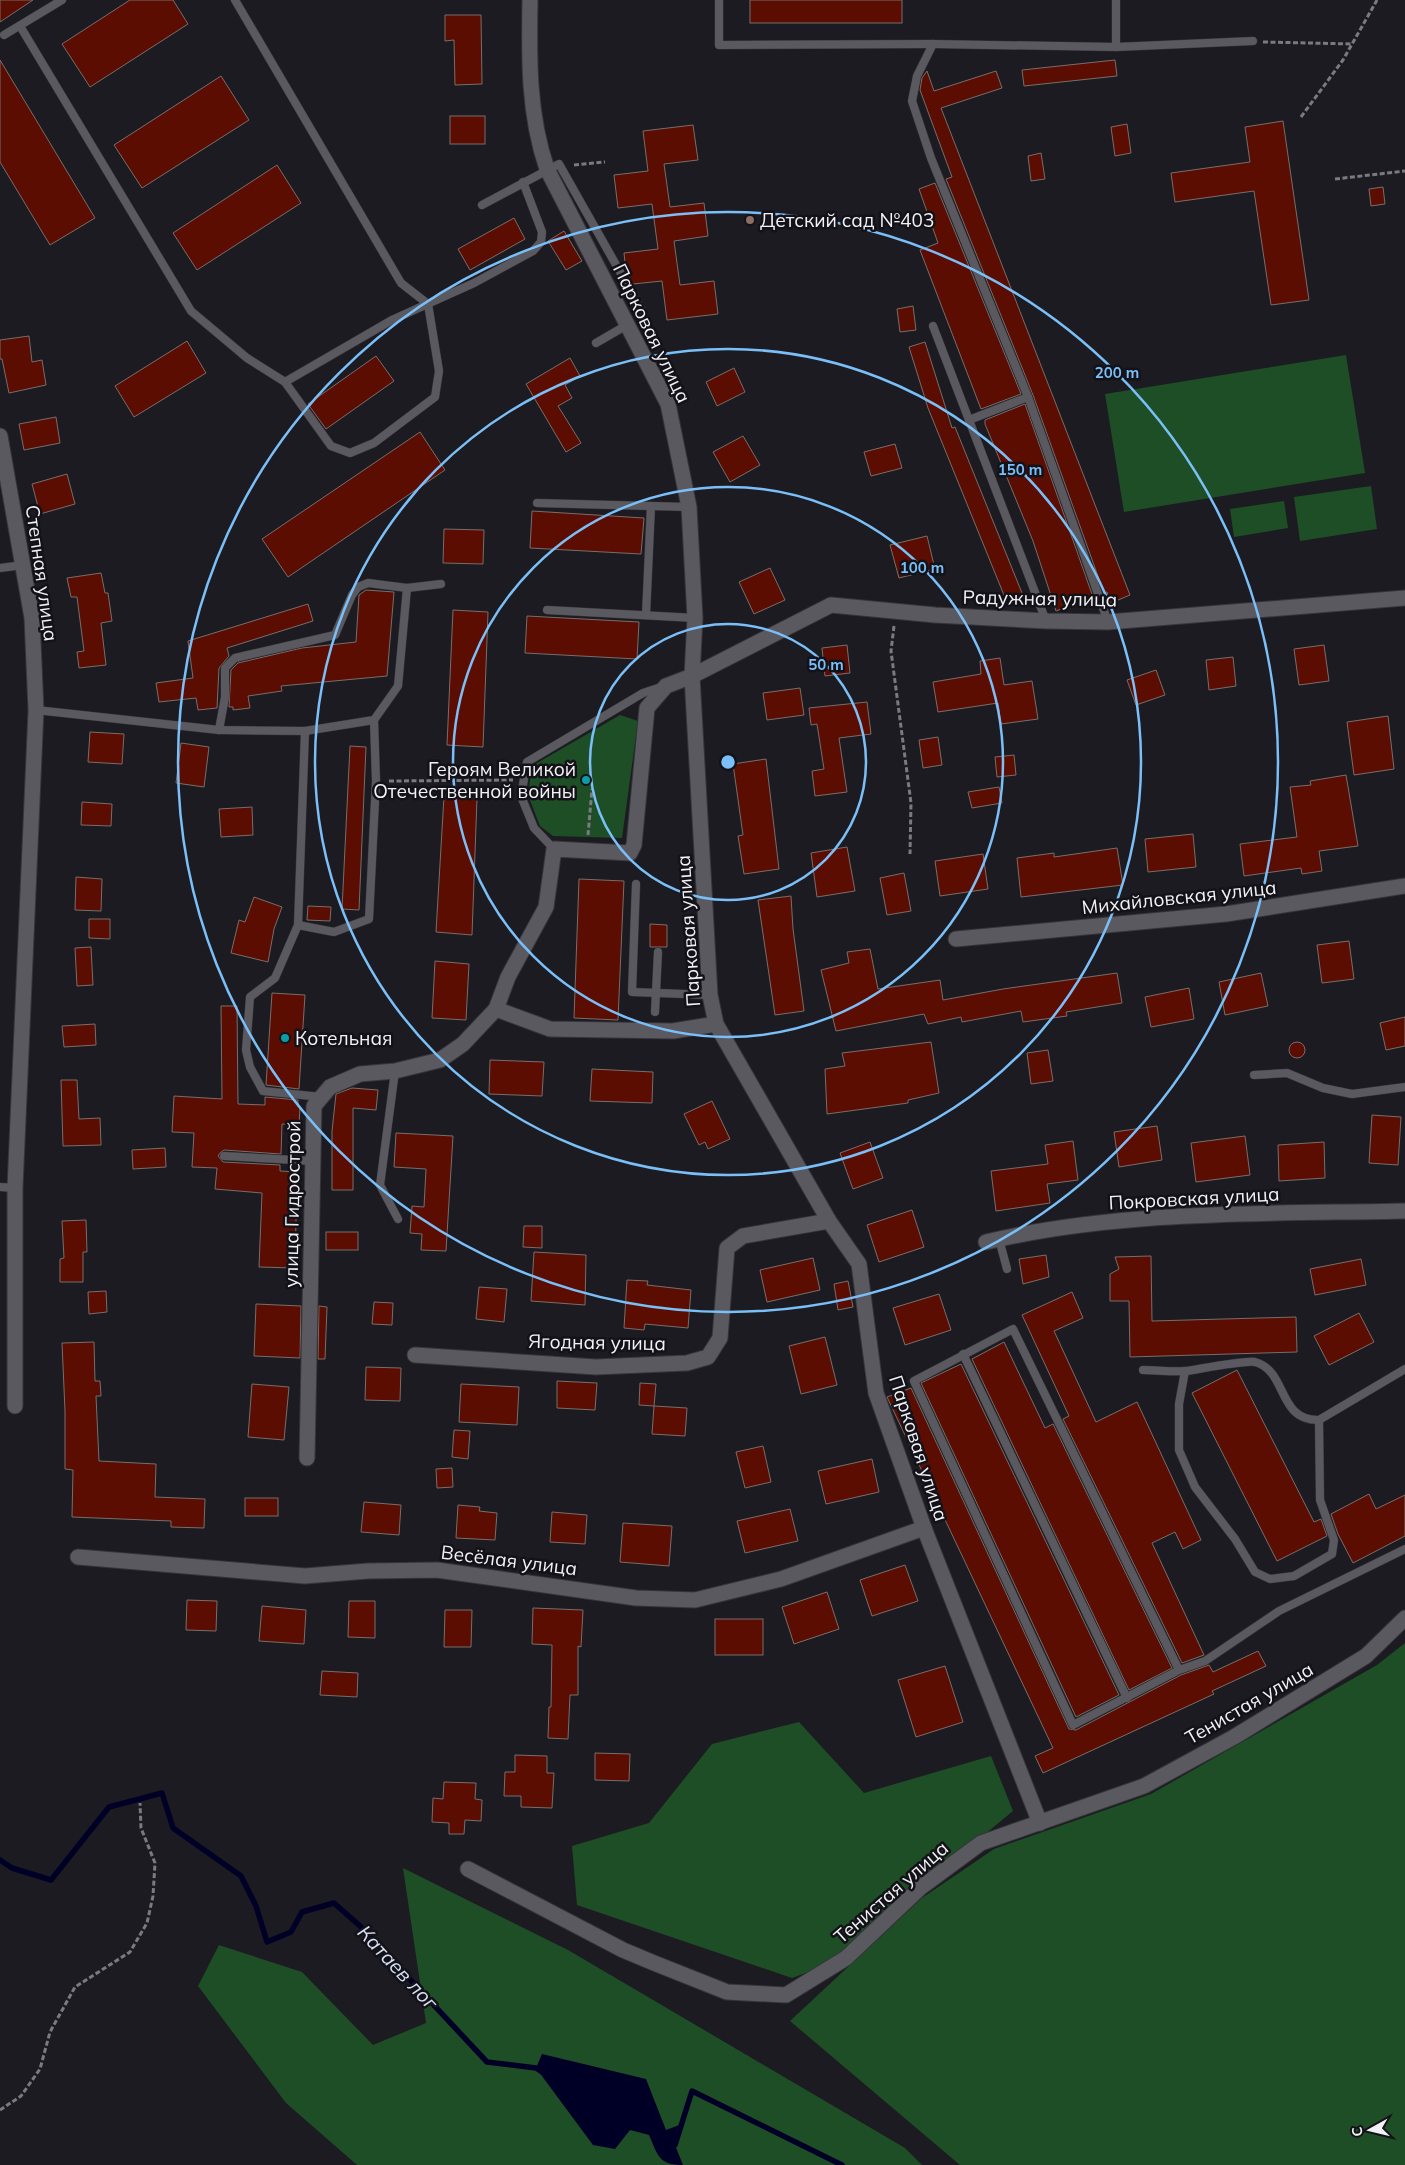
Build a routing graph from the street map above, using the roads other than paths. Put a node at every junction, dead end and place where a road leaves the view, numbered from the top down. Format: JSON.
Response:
{"nodes":[{"id":1,"x":62,"y":0,"type":"edge"},
{"id":2,"x":235,"y":0,"type":"edge"},
{"id":3,"x":530,"y":0,"type":"edge"},
{"id":4,"x":719,"y":0,"type":"edge"},
{"id":5,"x":1116,"y":0,"type":"edge"},
{"id":6,"x":20,"y":26,"type":"junction"},
{"id":7,"x":4,"y":36,"type":"dead end"},
{"id":8,"x":1253,"y":42,"type":"road end"},
{"id":9,"x":933,"y":44,"type":"junction"},
{"id":10,"x":1116,"y":47,"type":"junction"},
{"id":11,"x":553,"y":167,"type":"junction"},
{"id":12,"x":523,"y":182,"type":"junction"},
{"id":13,"x":482,"y":205,"type":"dead end"},
{"id":14,"x":428,"y":304,"type":"junction"},
{"id":15,"x":641,"y":309,"type":"dead end"},
{"id":16,"x":627,"y":325,"type":"junction"},
{"id":17,"x":934,"y":326,"type":"dead end"},
{"id":18,"x":596,"y":343,"type":"dead end"},
{"id":19,"x":285,"y":382,"type":"junction"},
{"id":20,"x":1028,"y":397,"type":"junction"},
{"id":21,"x":969,"y":420,"type":"junction"},
{"id":22,"x":0,"y":436,"type":"edge"},
{"id":23,"x":536,"y":504,"type":"dead end"},
{"id":24,"x":651,"y":506,"type":"junction"},
{"id":25,"x":689,"y":507,"type":"junction"},
{"id":26,"x":23,"y":564,"type":"junction"},
{"id":27,"x":0,"y":568,"type":"edge"},
{"id":28,"x":441,"y":584,"type":"dead end"},
{"id":29,"x":407,"y":588,"type":"junction"},
{"id":30,"x":1405,"y":598,"type":"edge"},
{"id":31,"x":547,"y":610,"type":"dead end"},
{"id":32,"x":646,"y":615,"type":"junction"},
{"id":33,"x":696,"y":618,"type":"junction"},
{"id":34,"x":1046,"y":621,"type":"junction"},
{"id":35,"x":1108,"y":622,"type":"junction"},
{"id":36,"x":692,"y":676,"type":"junction"},
{"id":37,"x":666,"y":686,"type":"junction"},
{"id":38,"x":36,"y":710,"type":"junction"},
{"id":39,"x":374,"y":720,"type":"junction"},
{"id":40,"x":219,"y":730,"type":"junction"},
{"id":41,"x":305,"y":731,"type":"junction"},
{"id":42,"x":554,"y":849,"type":"junction"},
{"id":43,"x":636,"y":884,"type":"dead end"},
{"id":44,"x":1405,"y":886,"type":"edge"},
{"id":45,"x":298,"y":925,"type":"junction"},
{"id":46,"x":956,"y":939,"type":"dead end"},
{"id":47,"x":658,"y":952,"type":"dead end"},
{"id":48,"x":656,"y":993,"type":"junction"},
{"id":49,"x":710,"y":995,"type":"junction"},
{"id":50,"x":496,"y":1009,"type":"junction"},
{"id":51,"x":655,"y":1012,"type":"dead end"},
{"id":52,"x":716,"y":1024,"type":"junction"},
{"id":53,"x":395,"y":1071,"type":"junction"},
{"id":54,"x":1254,"y":1075,"type":"dead end"},
{"id":55,"x":1405,"y":1087,"type":"edge"},
{"id":56,"x":322,"y":1097,"type":"junction"},
{"id":57,"x":224,"y":1156,"type":"dead end"},
{"id":58,"x":313,"y":1161,"type":"junction"},
{"id":59,"x":7,"y":1188,"type":"edge"},
{"id":60,"x":1405,"y":1211,"type":"edge"},
{"id":61,"x":398,"y":1219,"type":"dead end"},
{"id":62,"x":829,"y":1221,"type":"junction"},
{"id":63,"x":992,"y":1241,"type":"joint"},
{"id":64,"x":1007,"y":1269,"type":"dead end"},
{"id":65,"x":964,"y":1354,"type":"junction"},
{"id":66,"x":415,"y":1355,"type":"dead end"},
{"id":67,"x":1405,"y":1369,"type":"edge"},
{"id":68,"x":1143,"y":1370,"type":"dead end"},
{"id":69,"x":1184,"y":1371,"type":"junction"},
{"id":70,"x":15,"y":1406,"type":"dead end"},
{"id":71,"x":1320,"y":1420,"type":"junction"},
{"id":72,"x":307,"y":1458,"type":"dead end"},
{"id":73,"x":924,"y":1528,"type":"junction"},
{"id":74,"x":1405,"y":1549,"type":"edge"},
{"id":75,"x":78,"y":1557,"type":"dead end"},
{"id":76,"x":1405,"y":1618,"type":"edge"},
{"id":77,"x":1179,"y":1670,"type":"junction"},
{"id":78,"x":1127,"y":1698,"type":"junction"},
{"id":79,"x":1040,"y":1823,"type":"junction"},
{"id":80,"x":468,"y":1869,"type":"dead end"}],
"edges":[{"from":1,"to":6,"type":"lane"},
{"from":2,"to":14,"type":"lane"},
{"from":3,"to":11,"type":"street","name":"Парковая улица"},
{"from":4,"to":9,"type":"lane"},
{"from":5,"to":10,"type":"lane"},
{"from":6,"to":7,"type":"lane"},
{"from":6,"to":19,"type":"lane"},
{"from":8,"to":10,"type":"lane"},
{"from":9,"to":10,"type":"lane"},
{"from":9,"to":20,"type":"lane"},
{"from":11,"to":12,"type":"lane"},
{"from":11,"to":15,"type":"lane"},
{"from":11,"to":16,"type":"street","name":"Парковая улица"},
{"from":12,"to":13,"type":"lane"},
{"from":12,"to":14,"type":"lane"},
{"from":14,"to":19,"type":"lane"},
{"from":14,"to":19,"type":"lane"},
{"from":16,"to":18,"type":"lane"},
{"from":16,"to":25,"type":"street","name":"Парковая улица"},
{"from":17,"to":21,"type":"lane"},
{"from":20,"to":21,"type":"lane"},
{"from":20,"to":35,"type":"lane"},
{"from":21,"to":34,"type":"lane"},
{"from":22,"to":26,"type":"street","name":"Степная улица"},
{"from":23,"to":24,"type":"lane"},
{"from":24,"to":25,"type":"lane"},
{"from":24,"to":32,"type":"lane"},
{"from":25,"to":33,"type":"street","name":"Парковая улица"},
{"from":26,"to":27,"type":"lane"},
{"from":26,"to":38,"type":"street","name":"Степная улица"},
{"from":28,"to":29,"type":"lane"},
{"from":29,"to":39,"type":"lane"},
{"from":29,"to":40,"type":"lane"},
{"from":30,"to":35,"type":"street","name":"Радужная улица"},
{"from":31,"to":32,"type":"lane"},
{"from":32,"to":33,"type":"lane"},
{"from":33,"to":36,"type":"street","name":"Парковая улица"},
{"from":34,"to":35,"type":"street","name":"Радужная улица"},
{"from":34,"to":36,"type":"street","name":"Радужная улица"},
{"from":36,"to":37,"type":"street"},
{"from":36,"to":49,"type":"street","name":"Парковая улица"},
{"from":37,"to":42,"type":"street"},
{"from":37,"to":42,"type":"lane"},
{"from":38,"to":40,"type":"lane"},
{"from":38,"to":59,"type":"street","name":"Степная улица"},
{"from":39,"to":41,"type":"lane"},
{"from":39,"to":45,"type":"lane"},
{"from":40,"to":41,"type":"lane"},
{"from":41,"to":45,"type":"lane"},
{"from":42,"to":50,"type":"street"},
{"from":43,"to":48,"type":"lane"},
{"from":44,"to":46,"type":"street","name":"Михайловская улица"},
{"from":45,"to":56,"type":"lane"},
{"from":47,"to":48,"type":"lane"},
{"from":48,"to":49,"type":"lane"},
{"from":48,"to":51,"type":"lane"},
{"from":49,"to":52,"type":"street","name":"Парковая улица"},
{"from":50,"to":52,"type":"street"},
{"from":50,"to":53,"type":"street"},
{"from":52,"to":62,"type":"street","name":"Парковая улица"},
{"from":53,"to":56,"type":"street"},
{"from":53,"to":61,"type":"lane"},
{"from":54,"to":55,"type":"lane"},
{"from":56,"to":58,"type":"street","name":"улица Гидрострой"},
{"from":57,"to":58,"type":"lane"},
{"from":58,"to":72,"type":"street","name":"улица Гидрострой"},
{"from":59,"to":70,"type":"street","name":"Степная улица"},
{"from":60,"to":63,"type":"street","name":"Покровская улица"},
{"from":62,"to":66,"type":"street","name":"Ягодная улица"},
{"from":62,"to":73,"type":"street","name":"Парковая улица"},
{"from":63,"to":64,"type":"lane"},
{"from":65,"to":77,"type":"lane"},
{"from":65,"to":78,"type":"lane"},
{"from":65,"to":78,"type":"lane"},
{"from":67,"to":71,"type":"lane"},
{"from":68,"to":69,"type":"lane"},
{"from":69,"to":71,"type":"lane"},
{"from":69,"to":71,"type":"lane"},
{"from":73,"to":75,"type":"street","name":"Весёлая улица"},
{"from":73,"to":79,"type":"street","name":"Парковая улица"},
{"from":74,"to":77,"type":"lane"},
{"from":76,"to":79,"type":"street","name":"Тенистая улица"},
{"from":77,"to":78,"type":"lane"},
{"from":79,"to":80,"type":"street","name":"Тенистая улица"}]}
